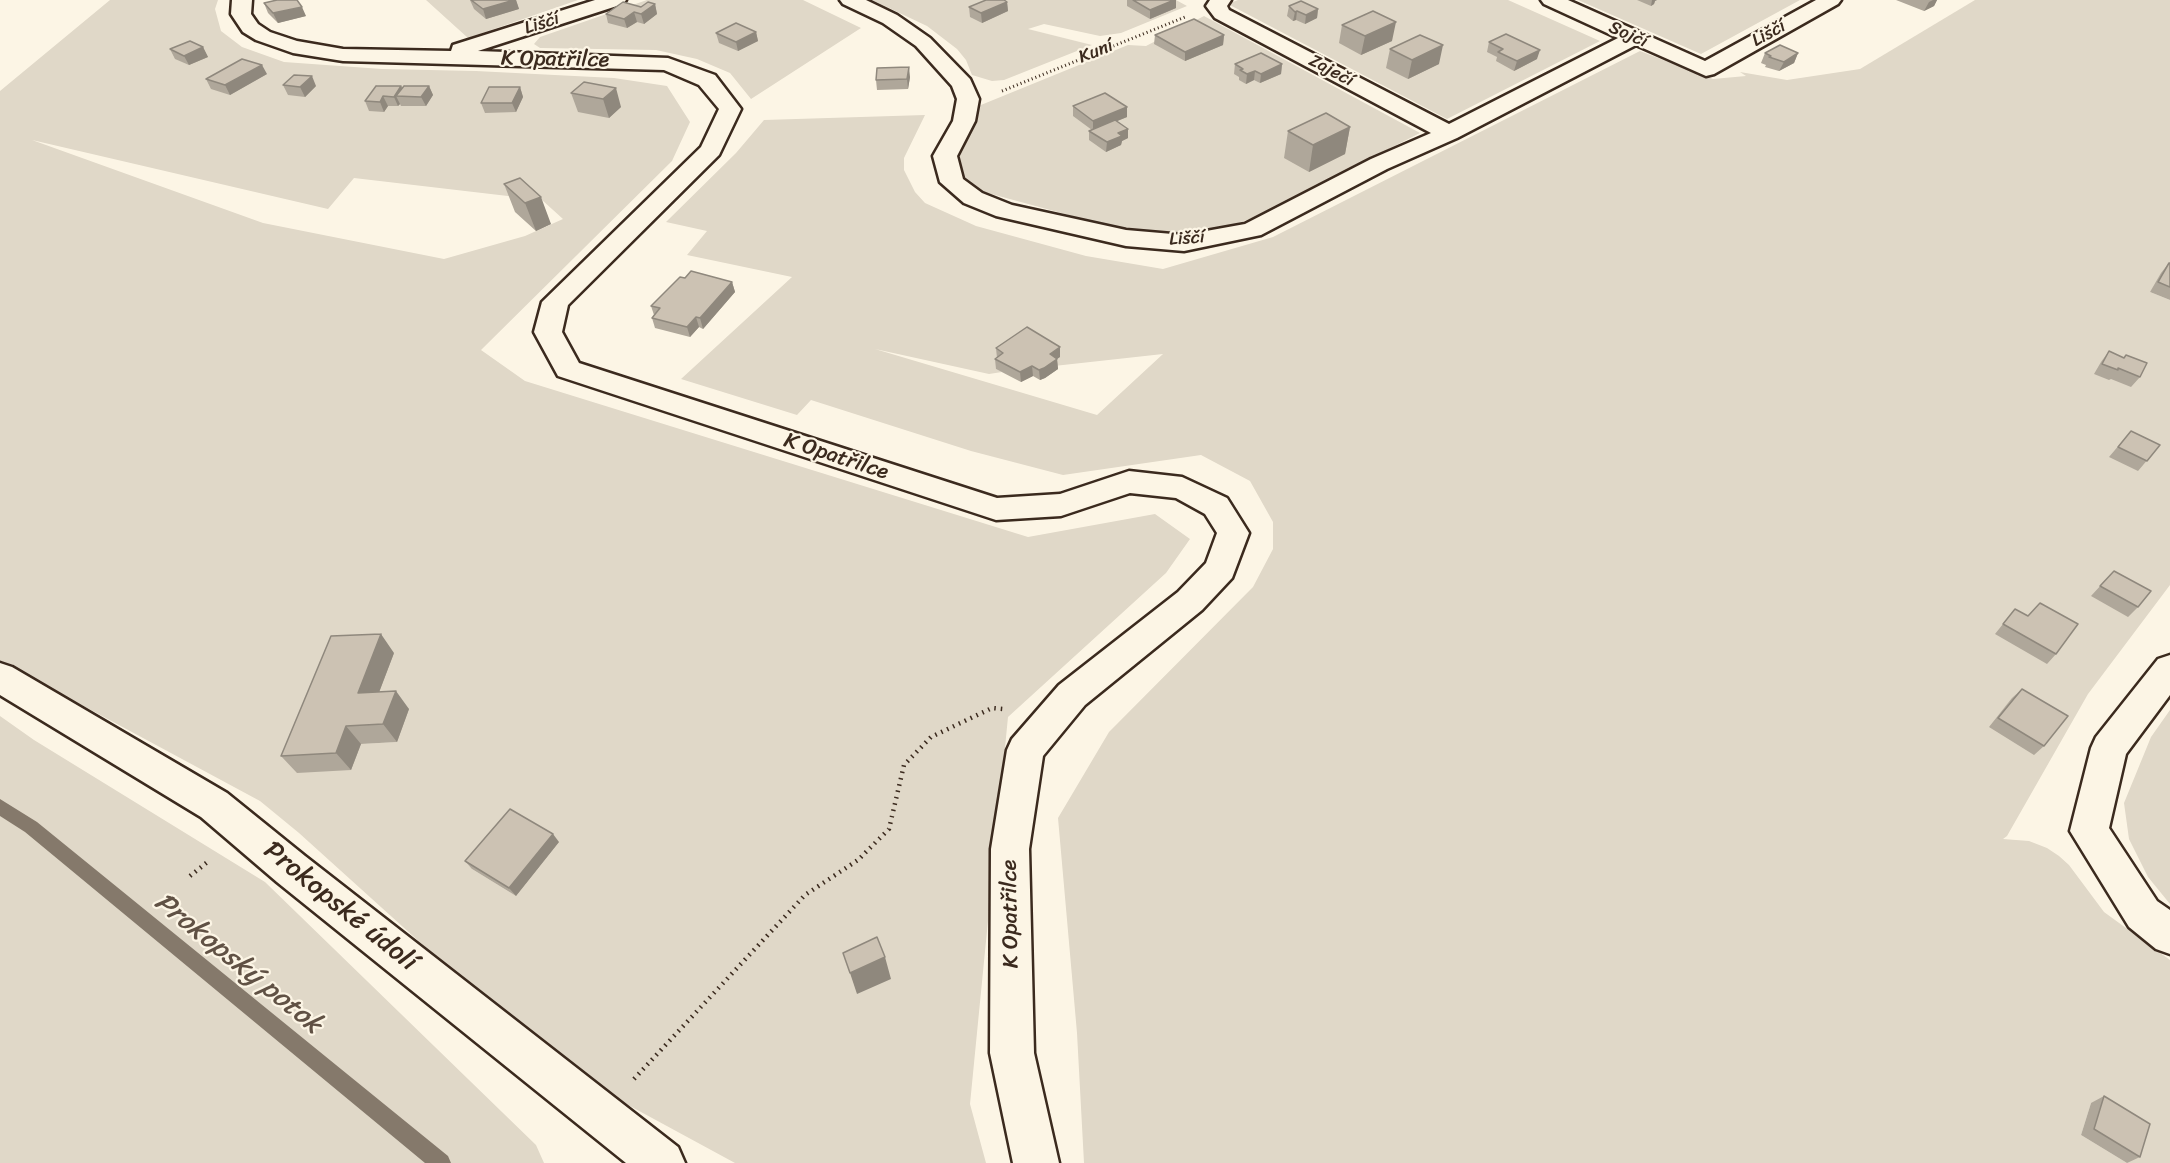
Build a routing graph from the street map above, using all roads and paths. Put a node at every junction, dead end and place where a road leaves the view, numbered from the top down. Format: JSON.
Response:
{"nodes":[{"id":1,"x":242,"y":0,"type":"edge"},
{"id":2,"x":616,"y":0,"type":"edge"},
{"id":3,"x":850,"y":0,"type":"edge"},
{"id":4,"x":1551,"y":0,"type":"edge"},
{"id":5,"x":1831,"y":0,"type":"edge"},
{"id":6,"x":1219,"y":3,"type":"edge"},
{"id":7,"x":1634,"y":38,"type":"junction"},
{"id":8,"x":433,"y":58,"type":"junction"},
{"id":9,"x":1706,"y":69,"type":"joint"},
{"id":10,"x":968,"y":99,"type":"junction"},
{"id":11,"x":1449,"y":133,"type":"junction"},
{"id":12,"x":2170,"y":669,"type":"edge"},
{"id":13,"x":0,"y":677,"type":"edge"},
{"id":14,"x":1055,"y":715,"type":"junction"},
{"id":15,"x":2170,"y":935,"type":"edge"},
{"id":16,"x":600,"y":1114,"type":"junction"},
{"id":17,"x":662,"y":1163,"type":"edge"},
{"id":18,"x":1036,"y":1163,"type":"edge"}],
"edges":[{"from":1,"to":8,"type":"street","name":"K Opatřilce"},
{"from":2,"to":8,"type":"street","name":"Liščí"},
{"from":3,"to":10,"type":"street"},
{"from":4,"to":7,"type":"street","name":"Sojčí"},
{"from":5,"to":9,"type":"street","name":"Liščí"},
{"from":6,"to":10,"type":"path","name":"Kuní"},
{"from":6,"to":11,"type":"street","name":"Zaječí"},
{"from":7,"to":9,"type":"street","name":"Sojčí"},
{"from":7,"to":11,"type":"street","name":"Liščí"},
{"from":8,"to":14,"type":"street","name":"K Opatřilce"},
{"from":10,"to":11,"type":"street","name":"Liščí"},
{"from":12,"to":15,"type":"street"},
{"from":13,"to":16,"type":"street","name":"Prokopské údolí"},
{"from":14,"to":16,"type":"path"},
{"from":14,"to":18,"type":"street","name":"K Opatřilce"},
{"from":16,"to":17,"type":"street","name":"Prokopské údolí"}]}
